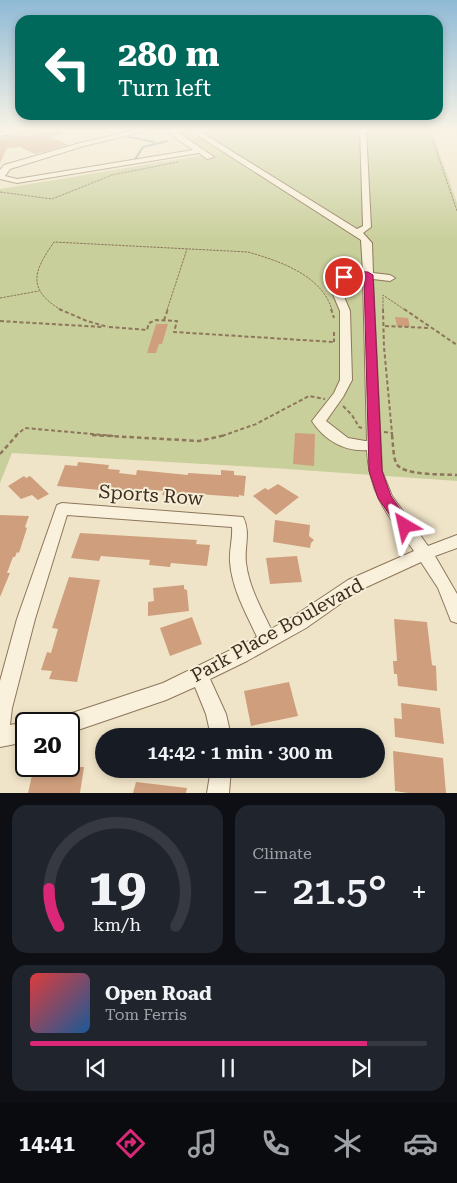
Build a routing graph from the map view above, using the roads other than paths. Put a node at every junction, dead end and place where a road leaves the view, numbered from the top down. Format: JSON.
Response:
{"nodes":[{"id":1,"x":11,"y":166,"type":"edge"},
{"id":2,"x":108,"y":166,"type":"edge"},
{"id":3,"x":249,"y":166,"type":"edge"},
{"id":4,"x":365,"y":166,"type":"edge"},
{"id":5,"x":357,"y":233,"type":"junction"},
{"id":6,"x":368,"y":275,"type":"junction"},
{"id":7,"x":390,"y":278,"type":"dead end"},
{"id":8,"x":374,"y":445,"type":"junction"},
{"id":9,"x":457,"y":541,"type":"edge"},
{"id":10,"x":425,"y":553,"type":"junction"},
{"id":11,"x":457,"y":615,"type":"edge"},
{"id":12,"x":268,"y":640,"type":"junction"},
{"id":13,"x":199,"y":675,"type":"junction"},
{"id":14,"x":80,"y":720,"type":"edge"},
{"id":15,"x":219,"y":728,"type":"edge"},
{"id":16,"x":0,"y":730,"type":"edge"},
{"id":17,"x":15,"y":734,"type":"edge"},
{"id":18,"x":0,"y":737,"type":"edge"},
{"id":19,"x":220,"y":778,"type":"edge"},
{"id":20,"x":218,"y":793,"type":"edge"}],
"edges":[{"from":1,"to":2,"type":"street"},
{"from":3,"to":5,"type":"street"},
{"from":4,"to":5,"type":"street"},
{"from":5,"to":6,"type":"street"},
{"from":6,"to":7,"type":"street"},
{"from":6,"to":8,"type":"street"},
{"from":6,"to":8,"type":"street"},
{"from":8,"to":10,"type":"street"},
{"from":9,"to":10,"type":"street","name":"Park Place Boulevard"},
{"from":10,"to":11,"type":"street"},
{"from":10,"to":12,"type":"street","name":"Park Place Boulevard"},
{"from":12,"to":13,"type":"street","name":"Park Place Boulevard"},
{"from":12,"to":16,"type":"street","name":"Sports Row"},
{"from":13,"to":14,"type":"street","name":"Park Place Boulevard"},
{"from":13,"to":15,"type":"street"},
{"from":17,"to":18,"type":"street"},
{"from":19,"to":20,"type":"street"}]}
